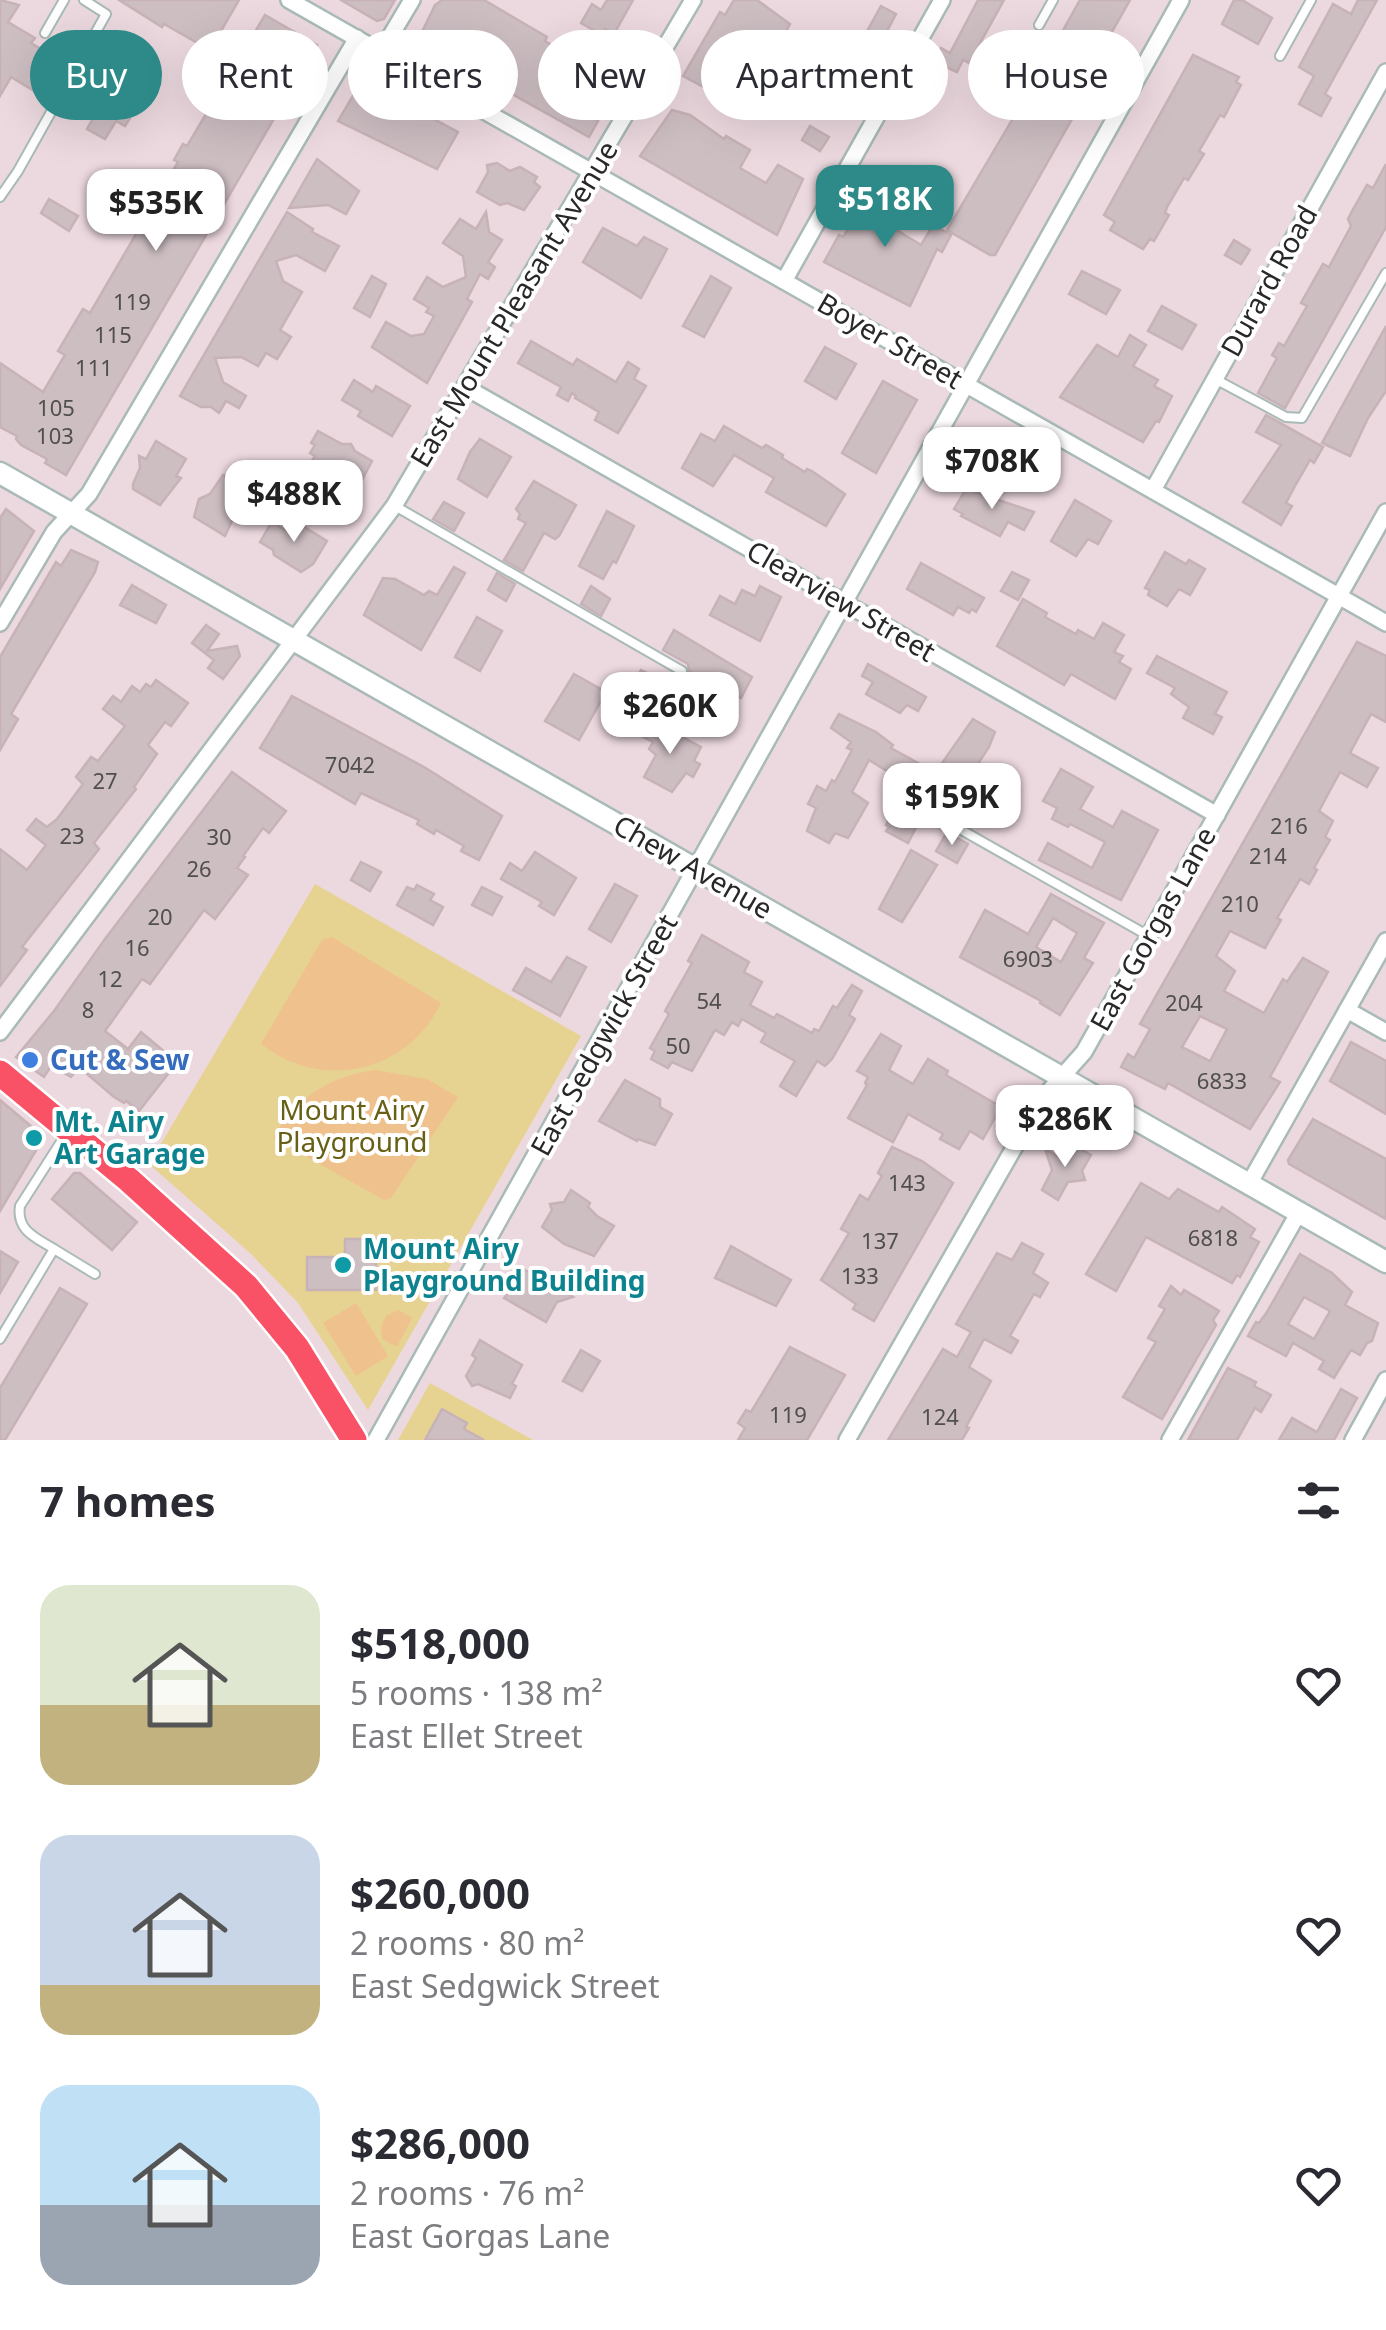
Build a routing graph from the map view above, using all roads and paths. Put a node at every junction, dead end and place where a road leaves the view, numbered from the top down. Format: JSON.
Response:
{"nodes":[{"id":1,"x":64,"y":0,"type":"edge"},
{"id":2,"x":84,"y":0,"type":"edge"},
{"id":3,"x":289,"y":0,"type":"edge"},
{"id":4,"x":412,"y":0,"type":"edge"},
{"id":5,"x":693,"y":0,"type":"edge"},
{"id":6,"x":942,"y":0,"type":"edge"},
{"id":7,"x":1052,"y":0,"type":"edge"},
{"id":8,"x":1181,"y":0,"type":"edge"},
{"id":9,"x":1310,"y":0,"type":"edge"},
{"id":10,"x":1039,"y":25,"type":"dead end"},
{"id":11,"x":47,"y":30,"type":"edge"},
{"id":12,"x":394,"y":30,"type":"edge"},
{"id":13,"x":348,"y":33,"type":"edge"},
{"id":14,"x":348,"y":53,"type":"edge"},
{"id":15,"x":1280,"y":56,"type":"dead end"},
{"id":16,"x":1386,"y":72,"type":"edge"},
{"id":17,"x":501,"y":120,"type":"edge"},
{"id":18,"x":592,"y":172,"type":"junction"},
{"id":19,"x":0,"y":197,"type":"edge"},
{"id":20,"x":1386,"y":273,"type":"edge"},
{"id":21,"x":784,"y":281,"type":"junction"},
{"id":22,"x":1215,"y":380,"type":"junction"},
{"id":23,"x":966,"y":385,"type":"junction"},
{"id":24,"x":465,"y":387,"type":"junction"},
{"id":25,"x":0,"y":473,"type":"edge"},
{"id":26,"x":1153,"y":490,"type":"junction"},
{"id":27,"x":394,"y":506,"type":"junction"},
{"id":28,"x":1386,"y":512,"type":"edge"},
{"id":29,"x":71,"y":513,"type":"junction"},
{"id":30,"x":1339,"y":596,"type":"junction"},
{"id":31,"x":845,"y":603,"type":"junction"},
{"id":32,"x":0,"y":622,"type":"edge"},
{"id":33,"x":1386,"y":623,"type":"edge"},
{"id":34,"x":294,"y":640,"type":"junction"},
{"id":35,"x":682,"y":671,"type":"dead end"},
{"id":36,"x":912,"y":802,"type":"dead end"},
{"id":37,"x":1217,"y":814,"type":"junction"},
{"id":38,"x":697,"y":869,"type":"junction"},
{"id":39,"x":1148,"y":936,"type":"junction"},
{"id":40,"x":1386,"y":940,"type":"edge"},
{"id":41,"x":1347,"y":1010,"type":"junction"},
{"id":42,"x":0,"y":1032,"type":"edge"},
{"id":43,"x":1386,"y":1032,"type":"edge"},
{"id":44,"x":0,"y":1073,"type":"edge"},
{"id":45,"x":1062,"y":1077,"type":"junction"},
{"id":46,"x":68,"y":1130,"type":"junction"},
{"id":47,"x":1249,"y":1184,"type":"junction"},
{"id":48,"x":1299,"y":1212,"type":"junction"},
{"id":49,"x":54,"y":1250,"type":"junction"},
{"id":50,"x":1386,"y":1262,"type":"edge"},
{"id":51,"x":95,"y":1274,"type":"dead end"},
{"id":52,"x":0,"y":1340,"type":"edge"},
{"id":53,"x":1386,"y":1380,"type":"edge"},
{"id":54,"x":354,"y":1440,"type":"edge"},
{"id":55,"x":376,"y":1440,"type":"edge"},
{"id":56,"x":847,"y":1440,"type":"edge"},
{"id":57,"x":1170,"y":1440,"type":"edge"},
{"id":58,"x":1353,"y":1440,"type":"edge"}],
"edges":[{"from":1,"to":11,"type":"lane"},
{"from":2,"to":19,"type":"lane"},
{"from":3,"to":13,"type":"street","name":"Boyer Street"},
{"from":4,"to":12,"type":"street"},
{"from":5,"to":18,"type":"street","name":"East Mount Pleasant Avenue"},
{"from":6,"to":21,"type":"street"},
{"from":7,"to":10,"type":"lane"},
{"from":8,"to":23,"type":"street","name":"East Sedgwick Street"},
{"from":9,"to":15,"type":"lane"},
{"from":14,"to":29,"type":"street"},
{"from":16,"to":22,"type":"street","name":"Durard Road"},
{"from":17,"to":18,"type":"street","name":"Boyer Street"},
{"from":18,"to":21,"type":"street","name":"Boyer Street"},
{"from":18,"to":24,"type":"street","name":"East Mount Pleasant Avenue"},
{"from":20,"to":22,"type":"lane"},
{"from":21,"to":23,"type":"street","name":"Boyer Street"},
{"from":22,"to":26,"type":"street","name":"Durard Road"},
{"from":23,"to":26,"type":"street","name":"Boyer Street"},
{"from":23,"to":31,"type":"street","name":"East Sedgwick Street"},
{"from":24,"to":27,"type":"street","name":"East Mount Pleasant Avenue"},
{"from":24,"to":31,"type":"street","name":"Clearview Street"},
{"from":25,"to":29,"type":"street","name":"Chew Avenue"},
{"from":26,"to":30,"type":"street","name":"Boyer Street"},
{"from":27,"to":34,"type":"street","name":"East Mount Pleasant Avenue"},
{"from":27,"to":35,"type":"lane"},
{"from":28,"to":30,"type":"street","name":"East Gorgas Lane"},
{"from":29,"to":32,"type":"street"},
{"from":29,"to":34,"type":"street","name":"Chew Avenue"},
{"from":30,"to":33,"type":"street","name":"Boyer Street"},
{"from":30,"to":37,"type":"street","name":"East Gorgas Lane"},
{"from":31,"to":37,"type":"street","name":"Clearview Street"},
{"from":31,"to":38,"type":"street","name":"East Sedgwick Street"},
{"from":34,"to":38,"type":"street","name":"Chew Avenue"},
{"from":34,"to":42,"type":"street","name":"East Mount Pleasant Avenue"},
{"from":36,"to":39,"type":"lane"},
{"from":37,"to":39,"type":"street","name":"East Gorgas Lane"},
{"from":38,"to":45,"type":"street","name":"Chew Avenue"},
{"from":38,"to":55,"type":"street","name":"East Sedgwick Street"},
{"from":39,"to":45,"type":"street","name":"East Gorgas Lane"},
{"from":40,"to":41,"type":"street"},
{"from":41,"to":43,"type":"street"},
{"from":41,"to":47,"type":"street"},
{"from":44,"to":46,"type":"main road"},
{"from":45,"to":47,"type":"street","name":"Chew Avenue"},
{"from":45,"to":56,"type":"street","name":"East Gorgas Lane"},
{"from":46,"to":49,"type":"lane"},
{"from":46,"to":54,"type":"main road"},
{"from":47,"to":48,"type":"street","name":"Chew Avenue"},
{"from":48,"to":50,"type":"street","name":"Chew Avenue"},
{"from":48,"to":57,"type":"street"},
{"from":49,"to":51,"type":"lane"},
{"from":49,"to":52,"type":"lane"},
{"from":53,"to":58,"type":"street"}]}
